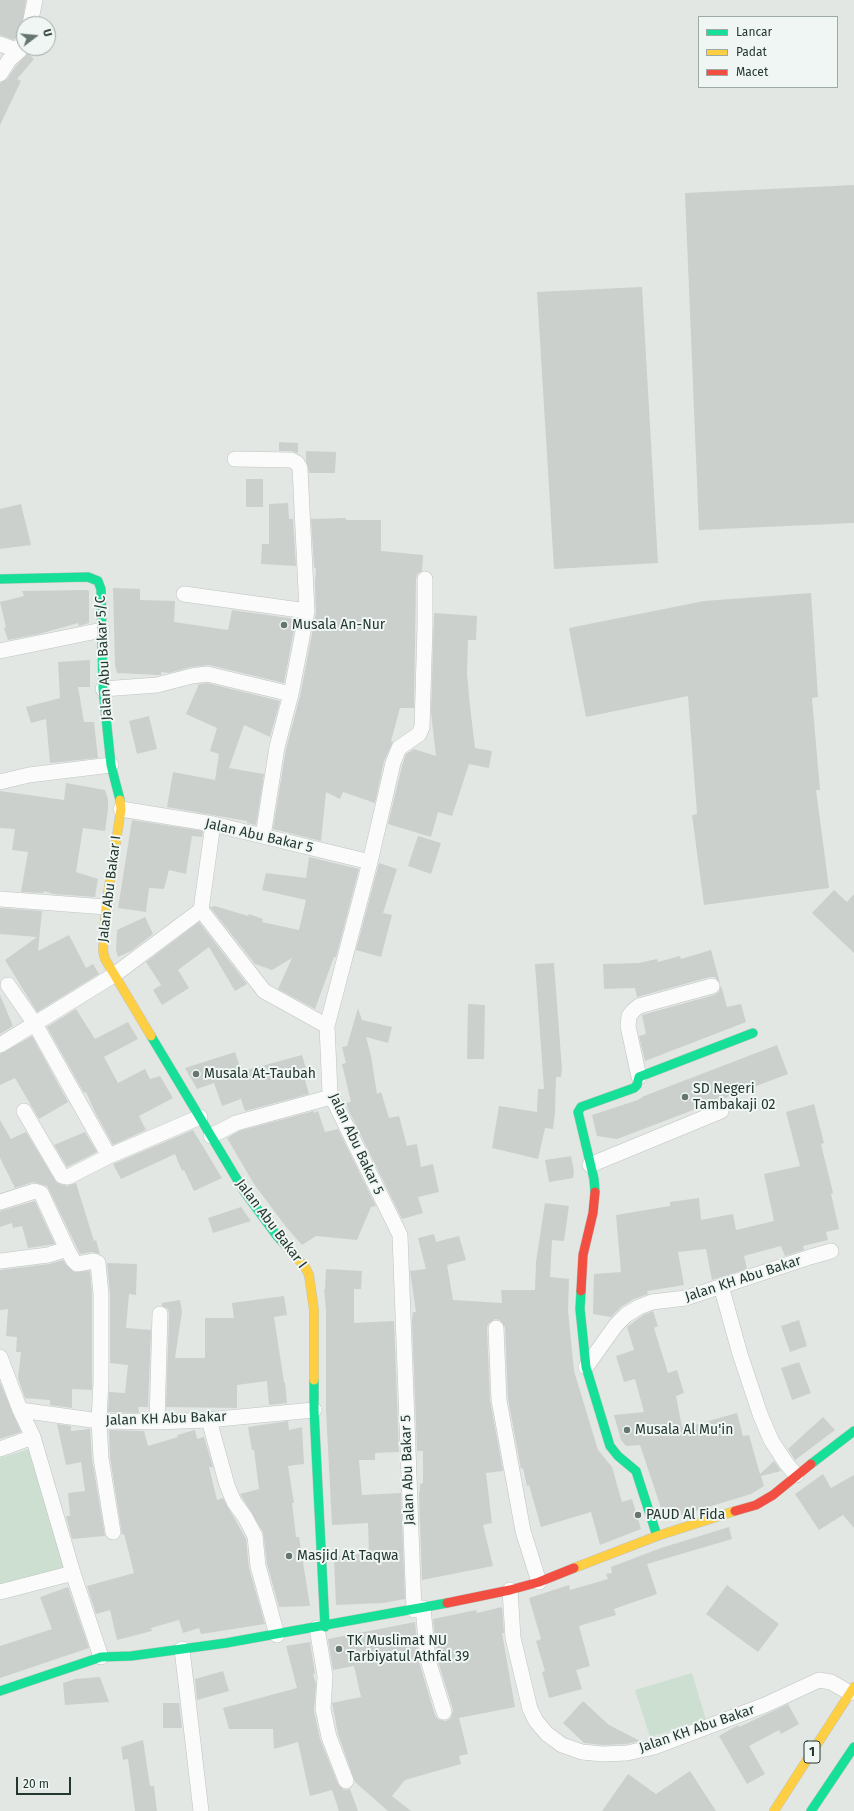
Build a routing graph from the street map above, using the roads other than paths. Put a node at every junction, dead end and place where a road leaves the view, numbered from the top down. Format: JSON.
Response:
{"nodes":[{"id":1,"x":35,"y":0,"type":"edge"},
{"id":2,"x":32,"y":16,"type":"edge"},
{"id":3,"x":0,"y":44,"type":"edge"},
{"id":4,"x":16,"y":45,"type":"edge"},
{"id":5,"x":16,"y":51,"type":"edge"},
{"id":6,"x":0,"y":74,"type":"edge"},
{"id":7,"x":234,"y":459,"type":"dead end"},
{"id":8,"x":0,"y":579,"type":"edge"},
{"id":9,"x":425,"y":579,"type":"dead end"},
{"id":10,"x":184,"y":594,"type":"dead end"},
{"id":11,"x":307,"y":611,"type":"junction"},
{"id":12,"x":102,"y":630,"type":"junction"},
{"id":13,"x":0,"y":652,"type":"edge"},
{"id":14,"x":102,"y":689,"type":"junction"},
{"id":15,"x":291,"y":694,"type":"junction"},
{"id":16,"x":111,"y":764,"type":"junction"},
{"id":17,"x":0,"y":782,"type":"edge"},
{"id":18,"x":121,"y":809,"type":"junction"},
{"id":19,"x":214,"y":824,"type":"junction"},
{"id":20,"x":263,"y":836,"type":"junction"},
{"id":21,"x":370,"y":862,"type":"junction"},
{"id":22,"x":0,"y":899,"type":"edge"},
{"id":23,"x":106,"y":907,"type":"junction"},
{"id":24,"x":201,"y":910,"type":"junction"},
{"id":25,"x":114,"y":975,"type":"junction"},
{"id":26,"x":8,"y":985,"type":"dead end"},
{"id":27,"x":712,"y":986,"type":"dead end"},
{"id":28,"x":35,"y":1024,"type":"junction"},
{"id":29,"x":327,"y":1026,"type":"junction"},
{"id":30,"x":753,"y":1033,"type":"dead end"},
{"id":31,"x":0,"y":1045,"type":"edge"},
{"id":32,"x":639,"y":1077,"type":"junction"},
{"id":33,"x":331,"y":1097,"type":"junction"},
{"id":34,"x":721,"y":1111,"type":"dead end"},
{"id":35,"x":24,"y":1112,"type":"dead end"},
{"id":36,"x":200,"y":1117,"type":"junction"},
{"id":37,"x":211,"y":1136,"type":"junction"},
{"id":38,"x":109,"y":1156,"type":"junction"},
{"id":39,"x":590,"y":1165,"type":"junction"},
{"id":40,"x":0,"y":1202,"type":"edge"},
{"id":41,"x":67,"y":1249,"type":"junction"},
{"id":42,"x":831,"y":1251,"type":"dead end"},
{"id":43,"x":0,"y":1261,"type":"edge"},
{"id":44,"x":721,"y":1286,"type":"junction"},
{"id":45,"x":160,"y":1314,"type":"dead end"},
{"id":46,"x":496,"y":1328,"type":"dead end"},
{"id":47,"x":0,"y":1357,"type":"edge"},
{"id":48,"x":586,"y":1366,"type":"junction"},
{"id":49,"x":20,"y":1410,"type":"junction"},
{"id":50,"x":314,"y":1410,"type":"junction"},
{"id":51,"x":209,"y":1420,"type":"junction"},
{"id":52,"x":99,"y":1421,"type":"junction"},
{"id":53,"x":157,"y":1422,"type":"junction"},
{"id":54,"x":854,"y":1431,"type":"edge"},
{"id":55,"x":33,"y":1438,"type":"junction"},
{"id":56,"x":0,"y":1449,"type":"edge"},
{"id":57,"x":796,"y":1475,"type":"junction"},
{"id":58,"x":113,"y":1532,"type":"dead end"},
{"id":59,"x":657,"y":1536,"type":"junction"},
{"id":60,"x":74,"y":1573,"type":"junction"},
{"id":61,"x":539,"y":1582,"type":"junction"},
{"id":62,"x":510,"y":1590,"type":"junction"},
{"id":63,"x":0,"y":1592,"type":"edge"},
{"id":64,"x":419,"y":1609,"type":"junction"},
{"id":65,"x":321,"y":1627,"type":"junction"},
{"id":66,"x":277,"y":1635,"type":"junction"},
{"id":67,"x":182,"y":1649,"type":"junction"},
{"id":68,"x":101,"y":1657,"type":"junction"},
{"id":69,"x":852,"y":1690,"type":"edge"},
{"id":70,"x":0,"y":1691,"type":"edge"},
{"id":71,"x":444,"y":1712,"type":"dead end"},
{"id":72,"x":854,"y":1747,"type":"edge"},
{"id":73,"x":346,"y":1781,"type":"dead end"},
{"id":74,"x":201,"y":1811,"type":"edge"},
{"id":75,"x":774,"y":1811,"type":"edge"},
{"id":76,"x":811,"y":1811,"type":"edge"}],
"edges":[{"from":1,"to":2,"type":"street"},
{"from":3,"to":4,"type":"street"},
{"from":5,"to":6,"type":"street"},
{"from":7,"to":11,"type":"street"},
{"from":8,"to":12,"type":"main road","name":"Jalan Abu Bakar 5/C"},
{"from":9,"to":21,"type":"street"},
{"from":10,"to":11,"type":"street"},
{"from":11,"to":15,"type":"street"},
{"from":12,"to":13,"type":"street"},
{"from":12,"to":14,"type":"main road","name":"Jalan Abu Bakar 5/C"},
{"from":14,"to":15,"type":"street"},
{"from":14,"to":16,"type":"main road","name":"Jalan Abu Bakar 5/C"},
{"from":15,"to":20,"type":"street"},
{"from":16,"to":17,"type":"street"},
{"from":16,"to":18,"type":"main road","name":"Jalan Abu Bakar 5/C"},
{"from":18,"to":19,"type":"street","name":"Jalan Abu Bakar 5"},
{"from":18,"to":23,"type":"main road","name":"Jalan Abu Bakar I"},
{"from":19,"to":20,"type":"street","name":"Jalan Abu Bakar 5"},
{"from":19,"to":24,"type":"street"},
{"from":20,"to":21,"type":"street","name":"Jalan Abu Bakar 5"},
{"from":21,"to":29,"type":"street","name":"Jalan Abu Bakar 5"},
{"from":22,"to":23,"type":"street"},
{"from":23,"to":25,"type":"main road","name":"Jalan Abu Bakar I"},
{"from":24,"to":25,"type":"street"},
{"from":24,"to":29,"type":"street"},
{"from":25,"to":28,"type":"street"},
{"from":25,"to":36,"type":"main road","name":"Jalan Abu Bakar I"},
{"from":26,"to":28,"type":"street"},
{"from":27,"to":32,"type":"street"},
{"from":28,"to":31,"type":"street"},
{"from":28,"to":38,"type":"street"},
{"from":29,"to":33,"type":"street","name":"Jalan Abu Bakar 5"},
{"from":30,"to":32,"type":"main road"},
{"from":32,"to":39,"type":"main road"},
{"from":33,"to":37,"type":"street"},
{"from":33,"to":64,"type":"street","name":"Jalan Abu Bakar 5"},
{"from":34,"to":39,"type":"street"},
{"from":35,"to":38,"type":"street"},
{"from":36,"to":37,"type":"main road","name":"Jalan Abu Bakar I"},
{"from":36,"to":38,"type":"street"},
{"from":37,"to":50,"type":"main road","name":"Jalan Abu Bakar I"},
{"from":39,"to":48,"type":"main road"},
{"from":40,"to":41,"type":"street"},
{"from":41,"to":43,"type":"street"},
{"from":41,"to":52,"type":"street"},
{"from":42,"to":44,"type":"street","name":"Jalan KH Abu Bakar"},
{"from":44,"to":48,"type":"street","name":"Jalan KH Abu Bakar"},
{"from":44,"to":57,"type":"street"},
{"from":45,"to":53,"type":"street"},
{"from":46,"to":61,"type":"street"},
{"from":47,"to":49,"type":"street"},
{"from":48,"to":59,"type":"main road"},
{"from":49,"to":52,"type":"street","name":"Jalan KH Abu Bakar"},
{"from":49,"to":55,"type":"street"},
{"from":50,"to":51,"type":"street","name":"Jalan KH Abu Bakar"},
{"from":50,"to":65,"type":"main road","name":"Jalan Abu Bakar I"},
{"from":51,"to":53,"type":"street","name":"Jalan KH Abu Bakar"},
{"from":51,"to":66,"type":"street"},
{"from":52,"to":53,"type":"street","name":"Jalan KH Abu Bakar"},
{"from":52,"to":58,"type":"street"},
{"from":54,"to":57,"type":"main road"},
{"from":55,"to":56,"type":"street"},
{"from":55,"to":60,"type":"street"},
{"from":57,"to":59,"type":"main road"},
{"from":59,"to":61,"type":"main road"},
{"from":60,"to":63,"type":"street"},
{"from":60,"to":68,"type":"street"},
{"from":61,"to":62,"type":"main road"},
{"from":62,"to":64,"type":"main road"},
{"from":62,"to":69,"type":"street","name":"Jalan KH Abu Bakar"},
{"from":64,"to":65,"type":"main road"},
{"from":64,"to":71,"type":"street","name":"Jalan Abu Bakar 5"},
{"from":65,"to":66,"type":"main road"},
{"from":65,"to":73,"type":"street"},
{"from":66,"to":67,"type":"main road"},
{"from":67,"to":68,"type":"main road"},
{"from":67,"to":74,"type":"street"},
{"from":68,"to":70,"type":"main road"},
{"from":69,"to":75,"type":"main road","number":"1"},
{"from":72,"to":76,"type":"main road","number":"1"}]}
